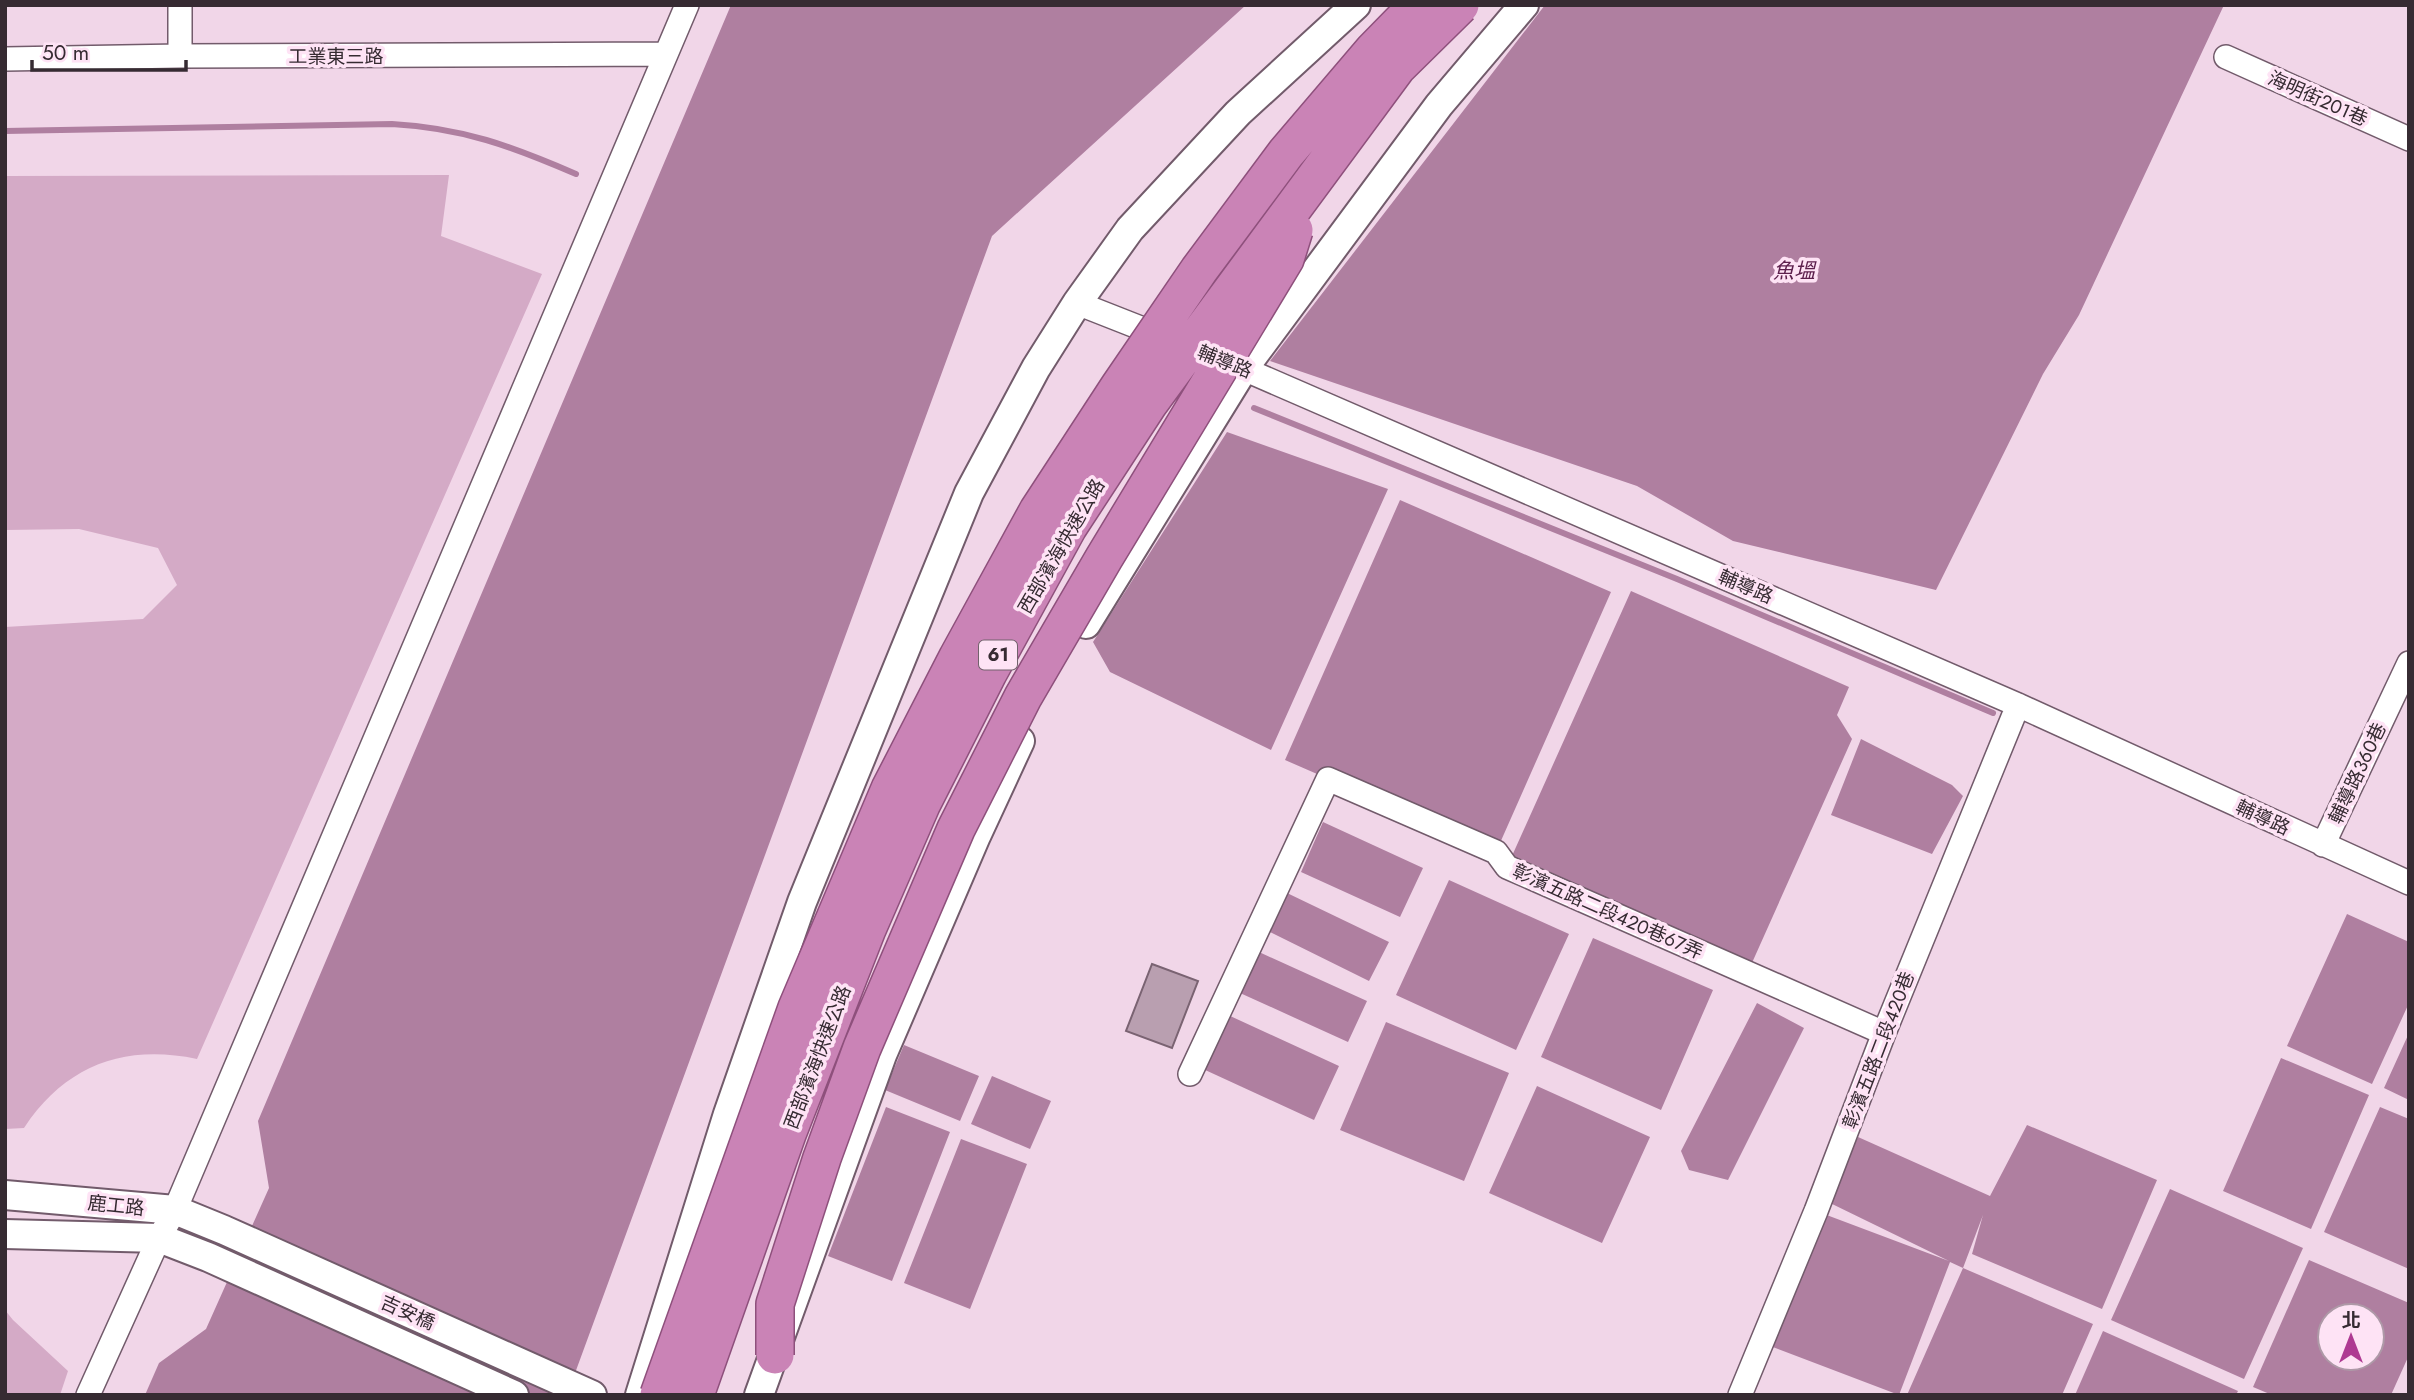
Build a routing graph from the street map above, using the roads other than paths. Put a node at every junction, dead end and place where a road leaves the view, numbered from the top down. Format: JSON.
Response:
{"nodes":[{"id":1,"x":180,"y":5,"type":"edge"},
{"id":2,"x":687,"y":5,"type":"edge"},
{"id":3,"x":1356,"y":5,"type":"edge"},
{"id":4,"x":1418,"y":5,"type":"edge"},
{"id":5,"x":1460,"y":5,"type":"edge"},
{"id":6,"x":1524,"y":5,"type":"edge"},
{"id":7,"x":666,"y":54,"type":"junction"},
{"id":8,"x":180,"y":56,"type":"junction"},
{"id":9,"x":2226,"y":57,"type":"dead end"},
{"id":10,"x":5,"y":60,"type":"edge"},
{"id":11,"x":2409,"y":139,"type":"edge"},
{"id":12,"x":1286,"y":153,"type":"junction"},
{"id":13,"x":1310,"y":184,"type":"junction"},
{"id":14,"x":1077,"y":303,"type":"junction"},
{"id":15,"x":1244,"y":368,"type":"junction"},
{"id":16,"x":2409,"y":663,"type":"edge"},
{"id":17,"x":2018,"y":705,"type":"junction"},
{"id":18,"x":2323,"y":845,"type":"junction"},
{"id":19,"x":2409,"y":883,"type":"edge"},
{"id":20,"x":1884,"y":1033,"type":"junction"},
{"id":21,"x":1190,"y":1074,"type":"dead end"},
{"id":22,"x":5,"y":1195,"type":"edge"},
{"id":23,"x":175,"y":1210,"type":"junction"},
{"id":24,"x":224,"y":1230,"type":"joint"},
{"id":25,"x":5,"y":1234,"type":"edge"},
{"id":26,"x":159,"y":1238,"type":"junction"},
{"id":27,"x":208,"y":1257,"type":"joint"},
{"id":28,"x":667,"y":1311,"type":"junction"},
{"id":29,"x":775,"y":1355,"type":"junction"},
{"id":30,"x":88,"y":1395,"type":"edge"},
{"id":31,"x":514,"y":1395,"type":"edge"},
{"id":32,"x":592,"y":1395,"type":"edge"},
{"id":33,"x":640,"y":1395,"type":"edge"},
{"id":34,"x":659,"y":1395,"type":"edge"},
{"id":35,"x":695,"y":1395,"type":"edge"},
{"id":36,"x":759,"y":1395,"type":"edge"},
{"id":37,"x":1740,"y":1395,"type":"edge"}],
"edges":[{"from":1,"to":8,"type":"street"},
{"from":2,"to":7,"type":"street"},
{"from":3,"to":14,"type":"street"},
{"from":4,"to":12,"type":"highway","name":"西部濱海快速公路","number":"61","bridge":true},
{"from":5,"to":13,"type":"highway","name":"西部濱海快速公路","number":"61","bridge":true},
{"from":6,"to":15,"type":"street"},
{"from":7,"to":8,"type":"street","name":"工業東三路"},
{"from":7,"to":23,"type":"street"},
{"from":8,"to":10,"type":"street","name":"工業東三路"},
{"from":9,"to":11,"type":"street","name":"海明街201巷"},
{"from":12,"to":28,"type":"highway","bridge":true},
{"from":12,"to":34,"type":"highway","name":"西部濱海快速公路","number":"61","bridge":true},
{"from":13,"to":29,"type":"highway","bridge":true},
{"from":13,"to":35,"type":"highway","name":"西部濱海快速公路","number":"61","bridge":true},
{"from":14,"to":15,"type":"street","name":"輔導路"},
{"from":14,"to":28,"type":"street"},
{"from":15,"to":17,"type":"street","name":"輔導路"},
{"from":15,"to":29,"type":"street"},
{"from":16,"to":18,"type":"street","name":"輔導路360巷"},
{"from":17,"to":18,"type":"street","name":"輔導路"},
{"from":17,"to":20,"type":"street","name":"彰濱五路二段420巷"},
{"from":18,"to":19,"type":"street","name":"輔導路"},
{"from":20,"to":21,"type":"street","name":"彰濱五路二段420巷67弄"},
{"from":20,"to":37,"type":"street","name":"彰濱五路二段420巷"},
{"from":22,"to":23,"type":"street","name":"鹿工路"},
{"from":23,"to":24,"type":"street","name":"鹿工路"},
{"from":23,"to":26,"type":"street"},
{"from":24,"to":32,"type":"street","name":"吉安橋"},
{"from":25,"to":26,"type":"street","name":"鹿工路"},
{"from":26,"to":27,"type":"street","name":"鹿工路"},
{"from":26,"to":30,"type":"street"},
{"from":27,"to":31,"type":"street","name":"吉安橋"},
{"from":28,"to":33,"type":"street"},
{"from":29,"to":36,"type":"street"}]}
